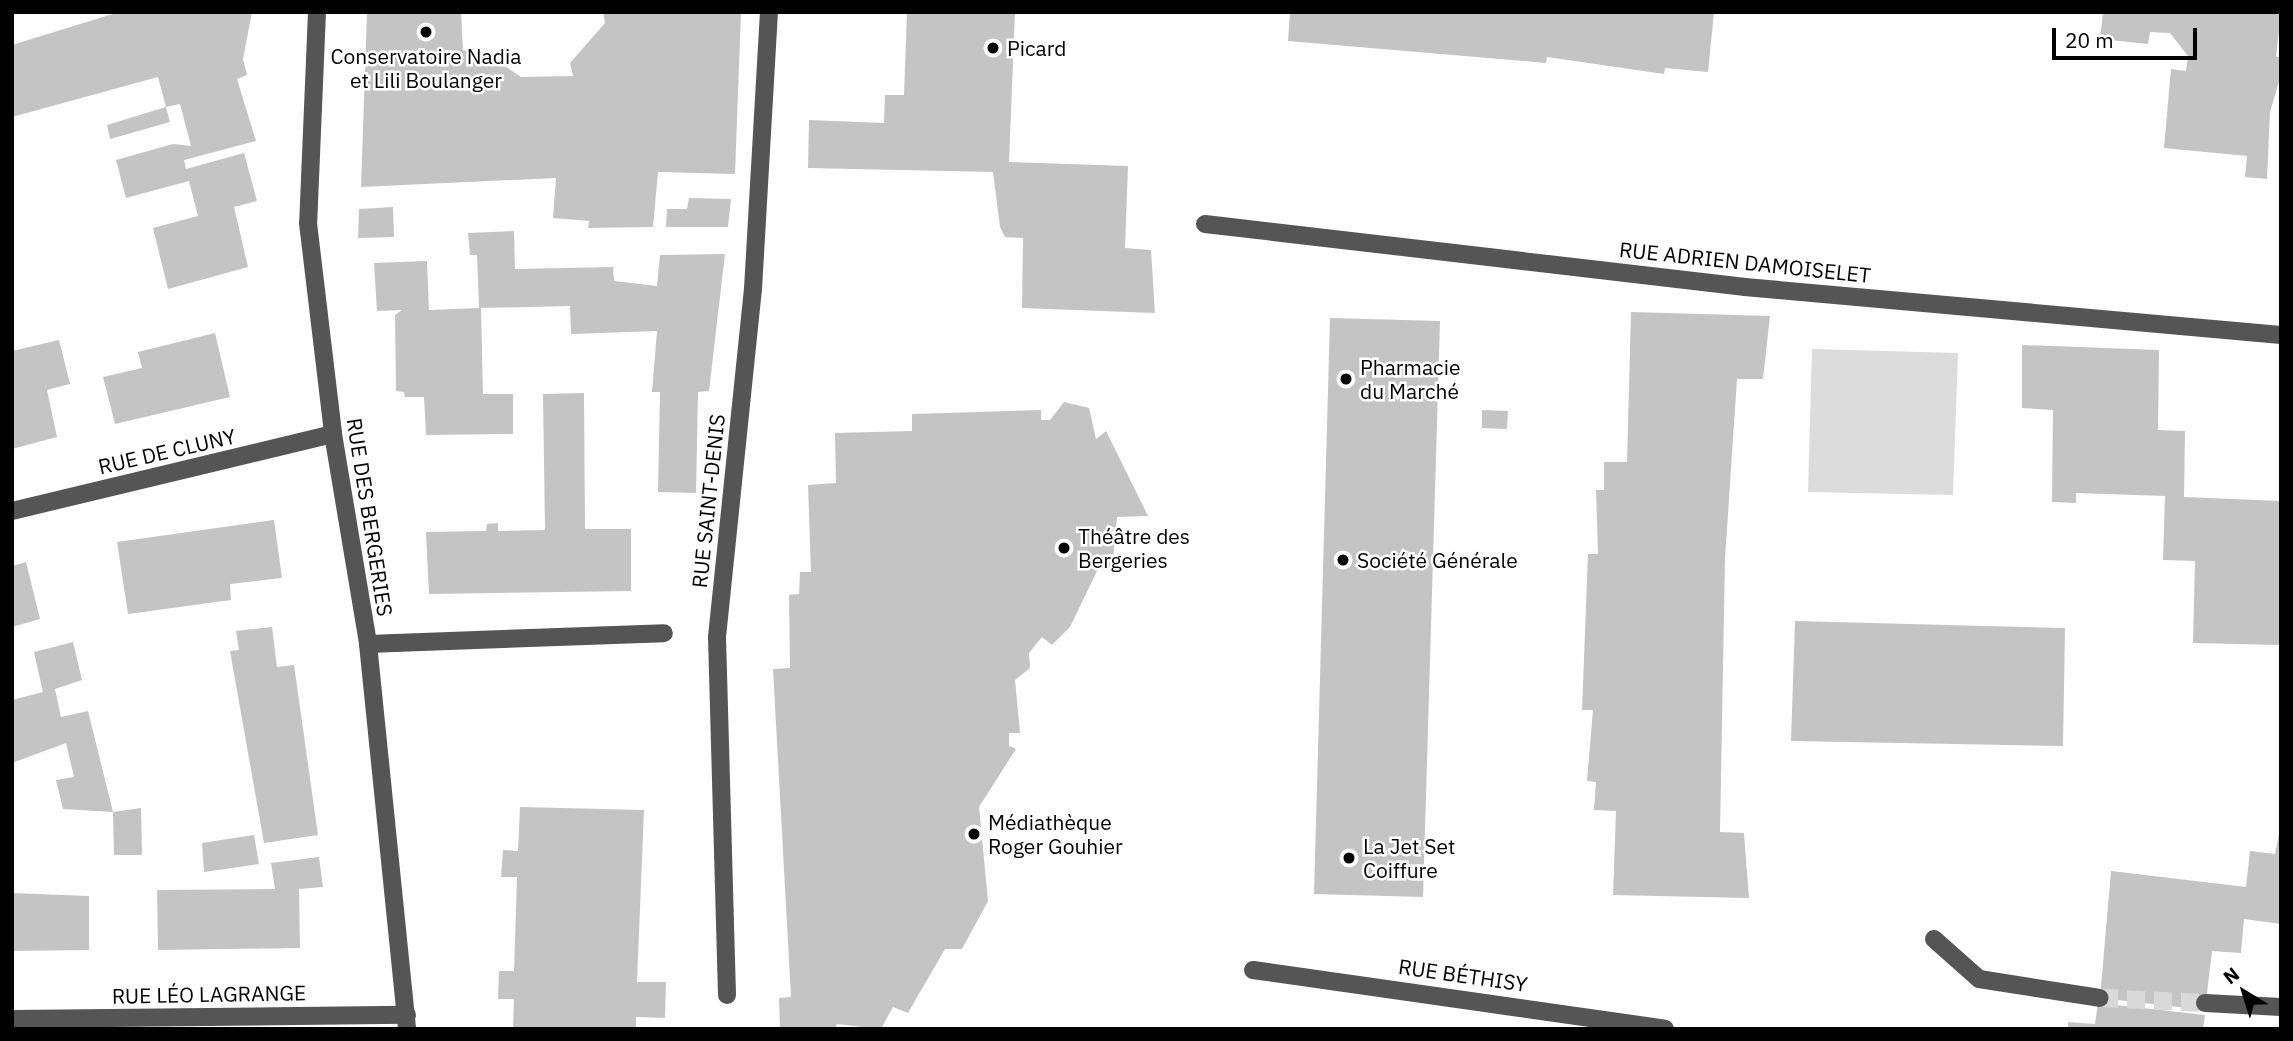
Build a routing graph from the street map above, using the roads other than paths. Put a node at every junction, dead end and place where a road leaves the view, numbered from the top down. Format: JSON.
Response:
{"nodes":[{"id":1,"x":317,"y":12,"type":"edge"},
{"id":2,"x":769,"y":12,"type":"edge"},
{"id":3,"x":1205,"y":224,"type":"dead end"},
{"id":4,"x":2281,"y":335,"type":"edge"},
{"id":5,"x":332,"y":434,"type":"junction"},
{"id":6,"x":12,"y":511,"type":"edge"},
{"id":7,"x":664,"y":633,"type":"dead end"},
{"id":8,"x":368,"y":644,"type":"junction"},
{"id":9,"x":1934,"y":939,"type":"dead end"},
{"id":10,"x":1253,"y":970,"type":"dead end"},
{"id":11,"x":727,"y":995,"type":"dead end"},
{"id":12,"x":2100,"y":998,"type":"tunnel mouth"},
{"id":13,"x":2205,"y":1003,"type":"tunnel mouth"},
{"id":14,"x":2281,"y":1007,"type":"edge"},
{"id":15,"x":12,"y":1019,"type":"edge"},
{"id":16,"x":407,"y":1022,"type":"edge"},
{"id":17,"x":1665,"y":1029,"type":"edge"}],
"edges":[{"from":1,"to":5,"type":"street","name":"RUE DES BERGERIES"},
{"from":2,"to":11,"type":"street","name":"RUE SAINT-DENIS"},
{"from":3,"to":4,"type":"street","name":"RUE ADRIEN DAMOISELET"},
{"from":5,"to":6,"type":"street","name":"RUE DE CLUNY"},
{"from":5,"to":8,"type":"street","name":"RUE DES BERGERIES"},
{"from":7,"to":8,"type":"street"},
{"from":8,"to":16,"type":"street","name":"RUE DES BERGERIES"},
{"from":9,"to":12,"type":"street"},
{"from":10,"to":17,"type":"street","name":"RUE BÉTHISY"},
{"from":13,"to":14,"type":"street"},
{"from":15,"to":16,"type":"street","name":"RUE LÉO LAGRANGE"}]}
